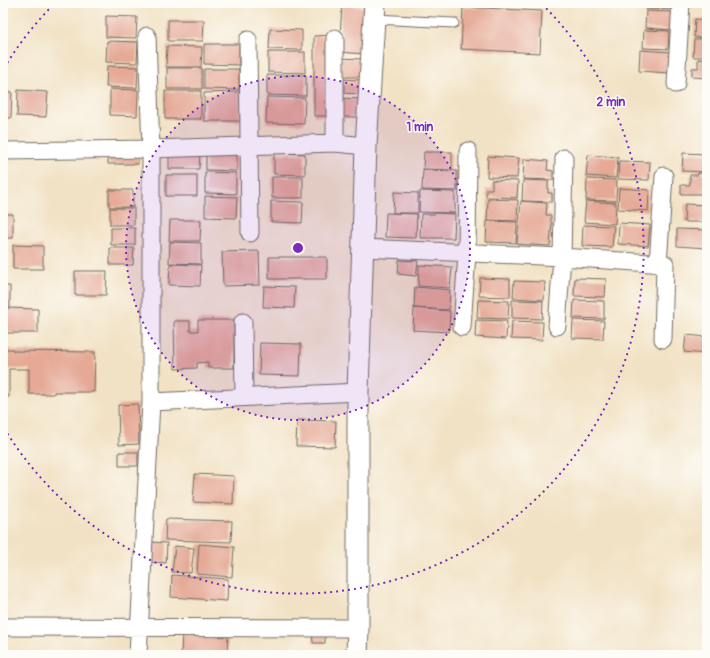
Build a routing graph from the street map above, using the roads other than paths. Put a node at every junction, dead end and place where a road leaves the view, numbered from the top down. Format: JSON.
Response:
{"nodes":[{"id":1,"x":681,"y":3,"type":"edge"},
{"id":2,"x":375,"y":11,"type":"edge"},
{"id":3,"x":454,"y":23,"type":"dead end"},
{"id":4,"x":147,"y":36,"type":"dead end"},
{"id":5,"x":335,"y":38,"type":"dead end"},
{"id":6,"x":248,"y":40,"type":"dead end"},
{"id":7,"x":676,"y":84,"type":"dead end"},
{"id":8,"x":335,"y":143,"type":"junction"},
{"id":9,"x":250,"y":146,"type":"junction"},
{"id":10,"x":366,"y":146,"type":"junction"},
{"id":11,"x":151,"y":149,"type":"junction"},
{"id":12,"x":3,"y":151,"type":"edge"},
{"id":13,"x":468,"y":151,"type":"dead end"},
{"id":14,"x":564,"y":158,"type":"dead end"},
{"id":15,"x":664,"y":176,"type":"dead end"},
{"id":16,"x":250,"y":233,"type":"dead end"},
{"id":17,"x":363,"y":248,"type":"junction"},
{"id":18,"x":467,"y":253,"type":"junction"},
{"id":19,"x":562,"y":257,"type":"junction"},
{"id":20,"x":658,"y":264,"type":"junction"},
{"id":21,"x":243,"y":322,"type":"dead end"},
{"id":22,"x":557,"y":326,"type":"dead end"},
{"id":23,"x":462,"y":327,"type":"dead end"},
{"id":24,"x":663,"y":339,"type":"dead end"},
{"id":25,"x":358,"y":392,"type":"junction"},
{"id":26,"x":244,"y":397,"type":"junction"},
{"id":27,"x":151,"y":402,"type":"junction"},
{"id":28,"x":3,"y":627,"type":"edge"},
{"id":29,"x":139,"y":628,"type":"junction"},
{"id":30,"x":358,"y":628,"type":"junction"},
{"id":31,"x":138,"y":655,"type":"edge"},
{"id":32,"x":356,"y":655,"type":"edge"}],
"edges":[{"from":1,"to":7,"type":"street"},
{"from":2,"to":3,"type":"lane"},
{"from":2,"to":10,"type":"street"},
{"from":4,"to":11,"type":"street"},
{"from":5,"to":8,"type":"street"},
{"from":6,"to":9,"type":"street"},
{"from":8,"to":9,"type":"street"},
{"from":8,"to":10,"type":"street"},
{"from":9,"to":11,"type":"street"},
{"from":9,"to":16,"type":"street"},
{"from":10,"to":17,"type":"street"},
{"from":11,"to":12,"type":"street"},
{"from":11,"to":27,"type":"street"},
{"from":13,"to":18,"type":"street"},
{"from":14,"to":19,"type":"street"},
{"from":15,"to":20,"type":"street"},
{"from":17,"to":18,"type":"street"},
{"from":17,"to":25,"type":"street"},
{"from":18,"to":19,"type":"street"},
{"from":18,"to":23,"type":"street"},
{"from":19,"to":20,"type":"street"},
{"from":19,"to":22,"type":"street"},
{"from":20,"to":24,"type":"street"},
{"from":21,"to":26,"type":"street"},
{"from":25,"to":26,"type":"street"},
{"from":25,"to":30,"type":"street"},
{"from":26,"to":27,"type":"street"},
{"from":27,"to":29,"type":"street"},
{"from":28,"to":29,"type":"street"},
{"from":29,"to":30,"type":"street"},
{"from":29,"to":31,"type":"street"},
{"from":30,"to":32,"type":"street"}]}
